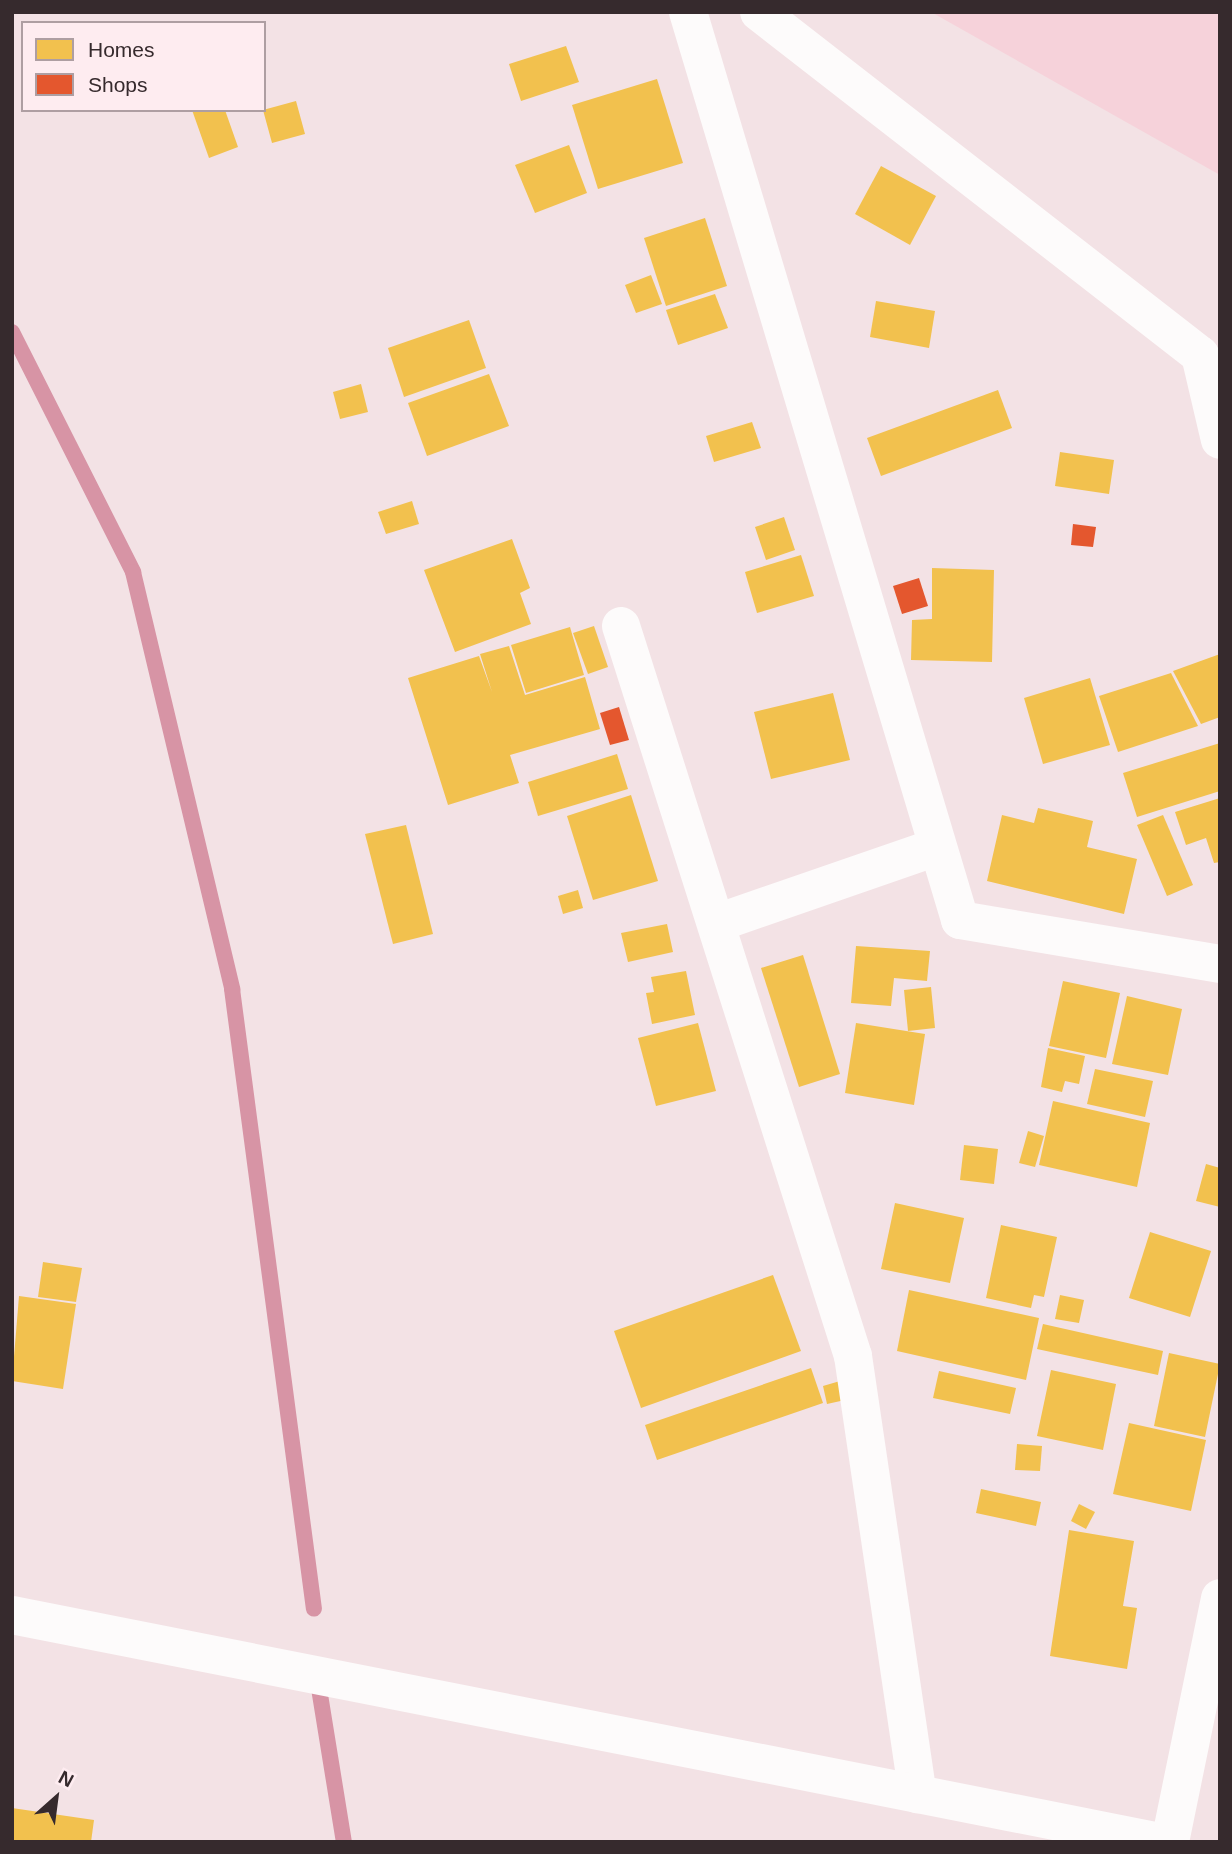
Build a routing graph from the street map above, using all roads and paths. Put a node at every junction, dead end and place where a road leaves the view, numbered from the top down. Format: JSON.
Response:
{"nodes":[{"id":1,"x":688,"y":12,"type":"edge"},
{"id":2,"x":759,"y":12,"type":"edge"},
{"id":3,"x":1220,"y":440,"type":"edge"},
{"id":4,"x":621,"y":626,"type":"dead end"},
{"id":5,"x":936,"y":847,"type":"junction"},
{"id":6,"x":717,"y":923,"type":"junction"},
{"id":7,"x":1220,"y":964,"type":"edge"},
{"id":8,"x":1220,"y":1598,"type":"edge"},
{"id":9,"x":12,"y":1615,"type":"edge"},
{"id":10,"x":918,"y":1794,"type":"junction"},
{"id":11,"x":1161,"y":1842,"type":"edge"},
{"id":12,"x":1170,"y":1842,"type":"edge"}],
"edges":[{"from":1,"to":5,"type":"street"},
{"from":2,"to":3,"type":"street"},
{"from":4,"to":6,"type":"street"},
{"from":5,"to":6,"type":"street"},
{"from":5,"to":7,"type":"street"},
{"from":6,"to":10,"type":"street"},
{"from":8,"to":12,"type":"street"},
{"from":9,"to":10,"type":"street"},
{"from":10,"to":11,"type":"street"}]}
